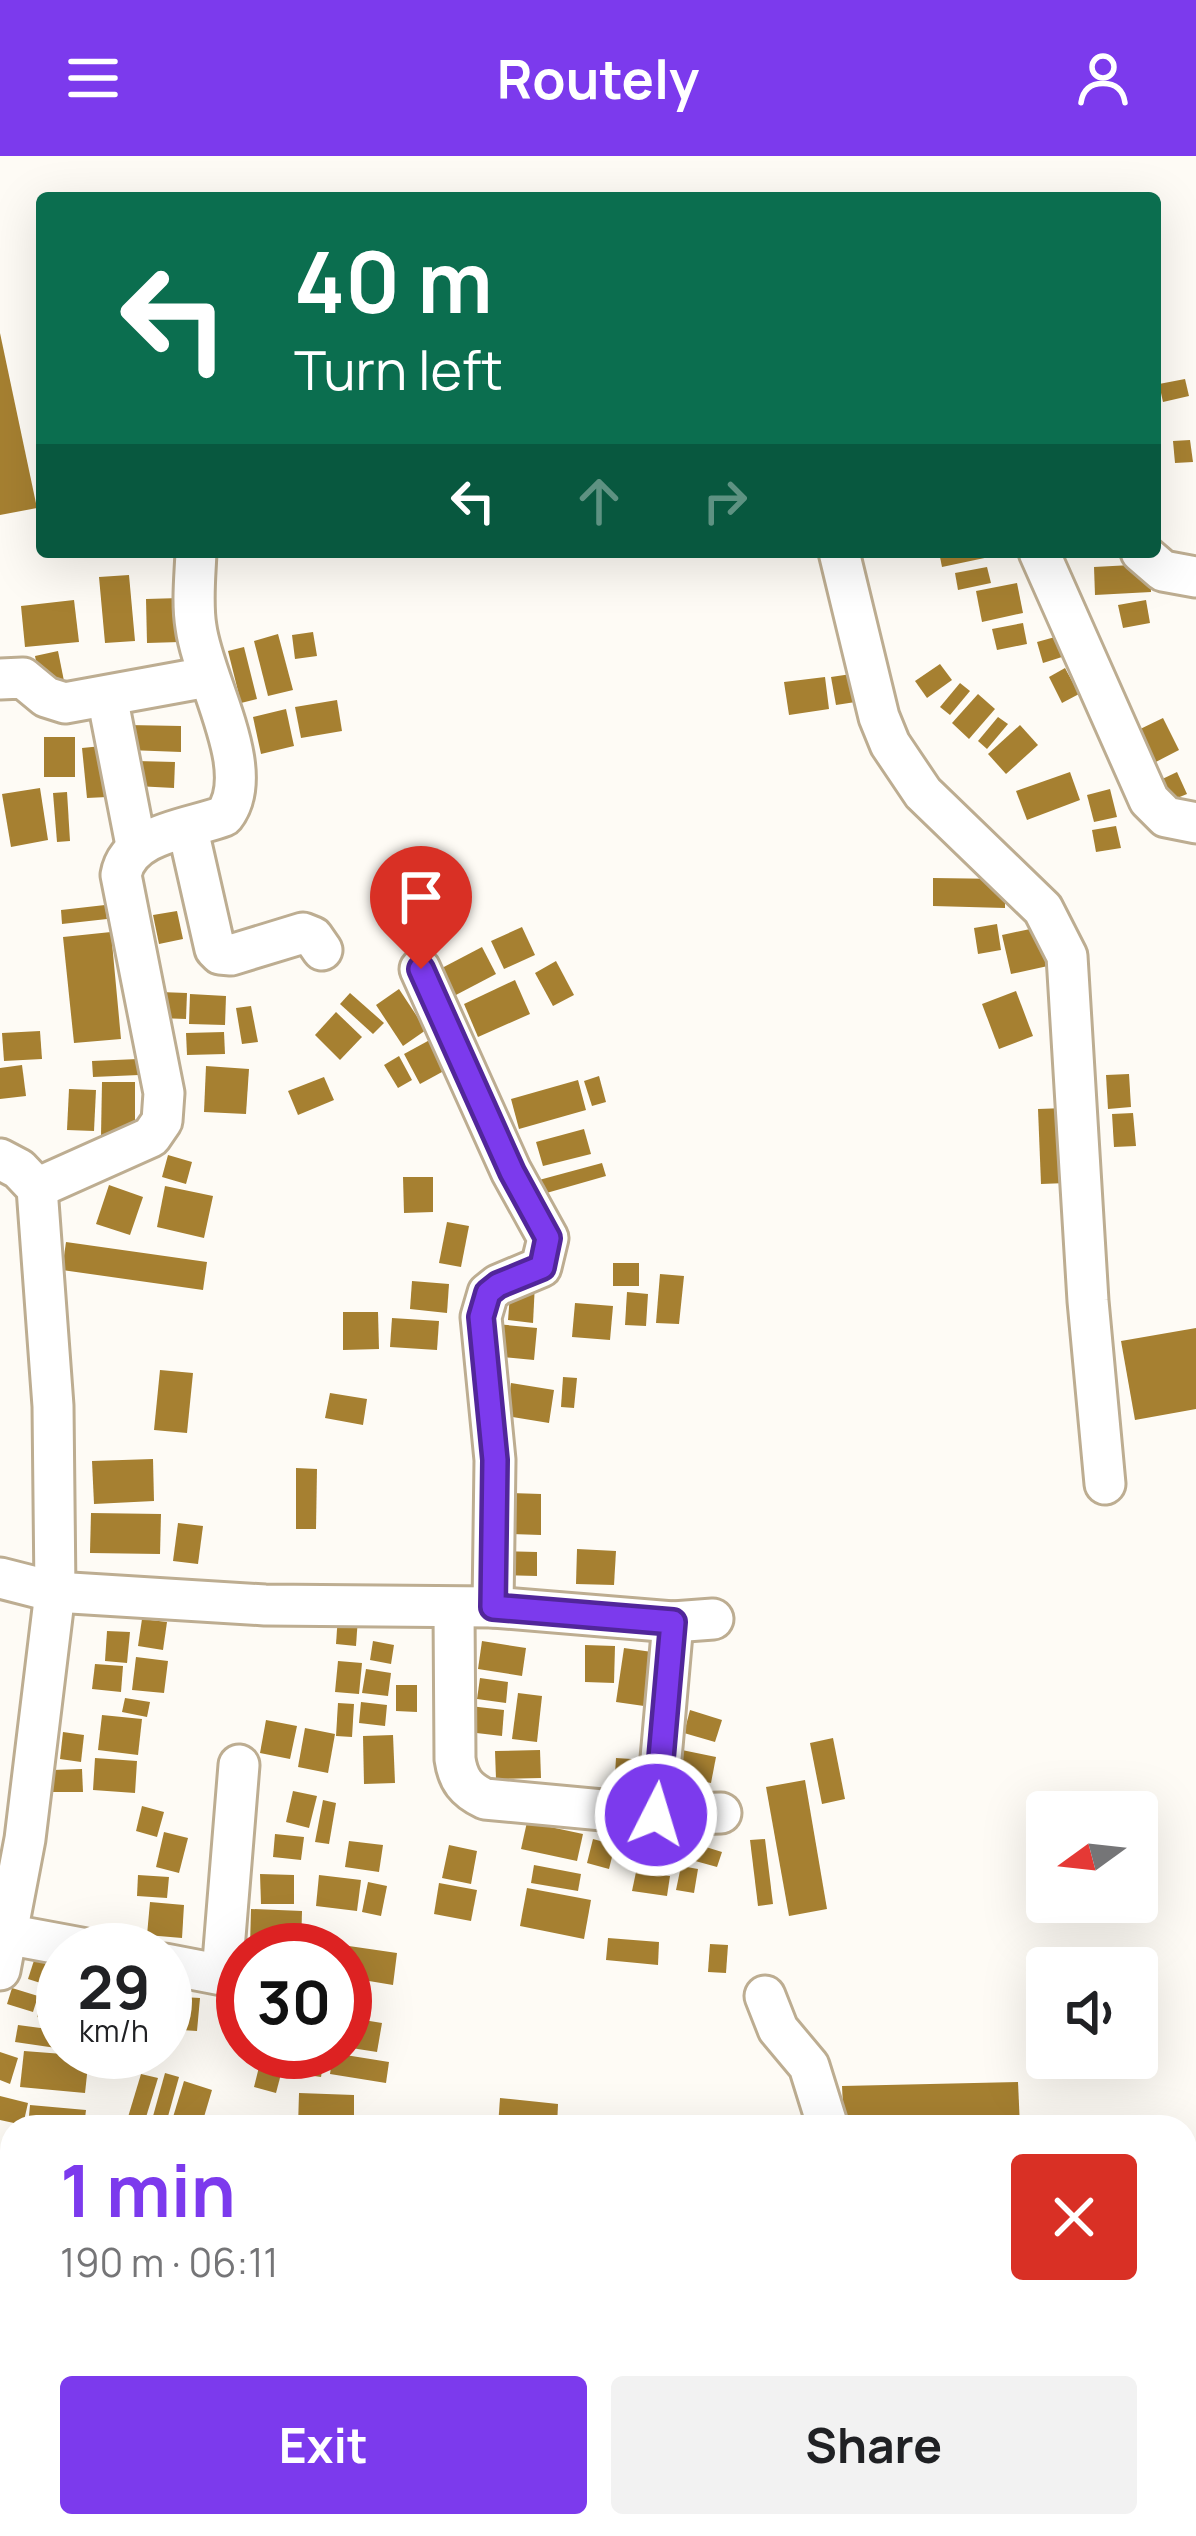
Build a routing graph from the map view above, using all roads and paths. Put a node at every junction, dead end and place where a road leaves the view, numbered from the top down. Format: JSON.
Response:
{"nodes":[{"id":1,"x":196,"y":558,"type":"edge"},
{"id":2,"x":839,"y":558,"type":"edge"},
{"id":3,"x":1042,"y":558,"type":"edge"},
{"id":4,"x":1149,"y":558,"type":"edge"},
{"id":5,"x":1196,"y":577,"type":"edge"},
{"id":6,"x":206,"y":677,"type":"junction"},
{"id":7,"x":0,"y":679,"type":"edge"},
{"id":8,"x":106,"y":696,"type":"junction"},
{"id":9,"x":1196,"y":823,"type":"edge"},
{"id":10,"x":188,"y":830,"type":"junction"},
{"id":11,"x":136,"y":845,"type":"junction"},
{"id":12,"x":322,"y":950,"type":"dead end"},
{"id":13,"x":421,"y":969,"type":"dead end"},
{"id":14,"x":0,"y":1159,"type":"edge"},
{"id":15,"x":37,"y":1188,"type":"junction"},
{"id":16,"x":1105,"y":1484,"type":"dead end"},
{"id":17,"x":0,"y":1578,"type":"edge"},
{"id":18,"x":56,"y":1592,"type":"junction"},
{"id":19,"x":474,"y":1608,"type":"junction"},
{"id":20,"x":713,"y":1619,"type":"dead end"},
{"id":21,"x":673,"y":1622,"type":"junction"},
{"id":22,"x":238,"y":1765,"type":"dead end"},
{"id":23,"x":721,"y":1813,"type":"dead end"},
{"id":24,"x":656,"y":1815,"type":"junction"},
{"id":25,"x":12,"y":1835,"type":"edge"},
{"id":26,"x":234,"y":1923,"type":"edge"},
{"id":27,"x":36,"y":1951,"type":"edge"},
{"id":28,"x":3,"y":1952,"type":"edge"},
{"id":29,"x":765,"y":1996,"type":"dead end"},
{"id":30,"x":824,"y":2115,"type":"edge"}],
"edges":[{"from":1,"to":6,"type":"street"},
{"from":2,"to":16,"type":"street"},
{"from":3,"to":9,"type":"street"},
{"from":4,"to":5,"type":"street"},
{"from":6,"to":8,"type":"street"},
{"from":6,"to":10,"type":"street"},
{"from":7,"to":8,"type":"street"},
{"from":8,"to":11,"type":"street"},
{"from":10,"to":11,"type":"street"},
{"from":10,"to":12,"type":"street"},
{"from":11,"to":15,"type":"street"},
{"from":13,"to":19,"type":"street"},
{"from":14,"to":15,"type":"street"},
{"from":15,"to":18,"type":"street"},
{"from":17,"to":18,"type":"street"},
{"from":18,"to":19,"type":"street"},
{"from":18,"to":25,"type":"street"},
{"from":19,"to":21,"type":"street"},
{"from":19,"to":24,"type":"street"},
{"from":20,"to":21,"type":"street"},
{"from":21,"to":24,"type":"street"},
{"from":22,"to":26,"type":"street"},
{"from":23,"to":24,"type":"street"},
{"from":25,"to":28,"type":"street"},
{"from":27,"to":28,"type":"street"},
{"from":29,"to":30,"type":"street"}]}
